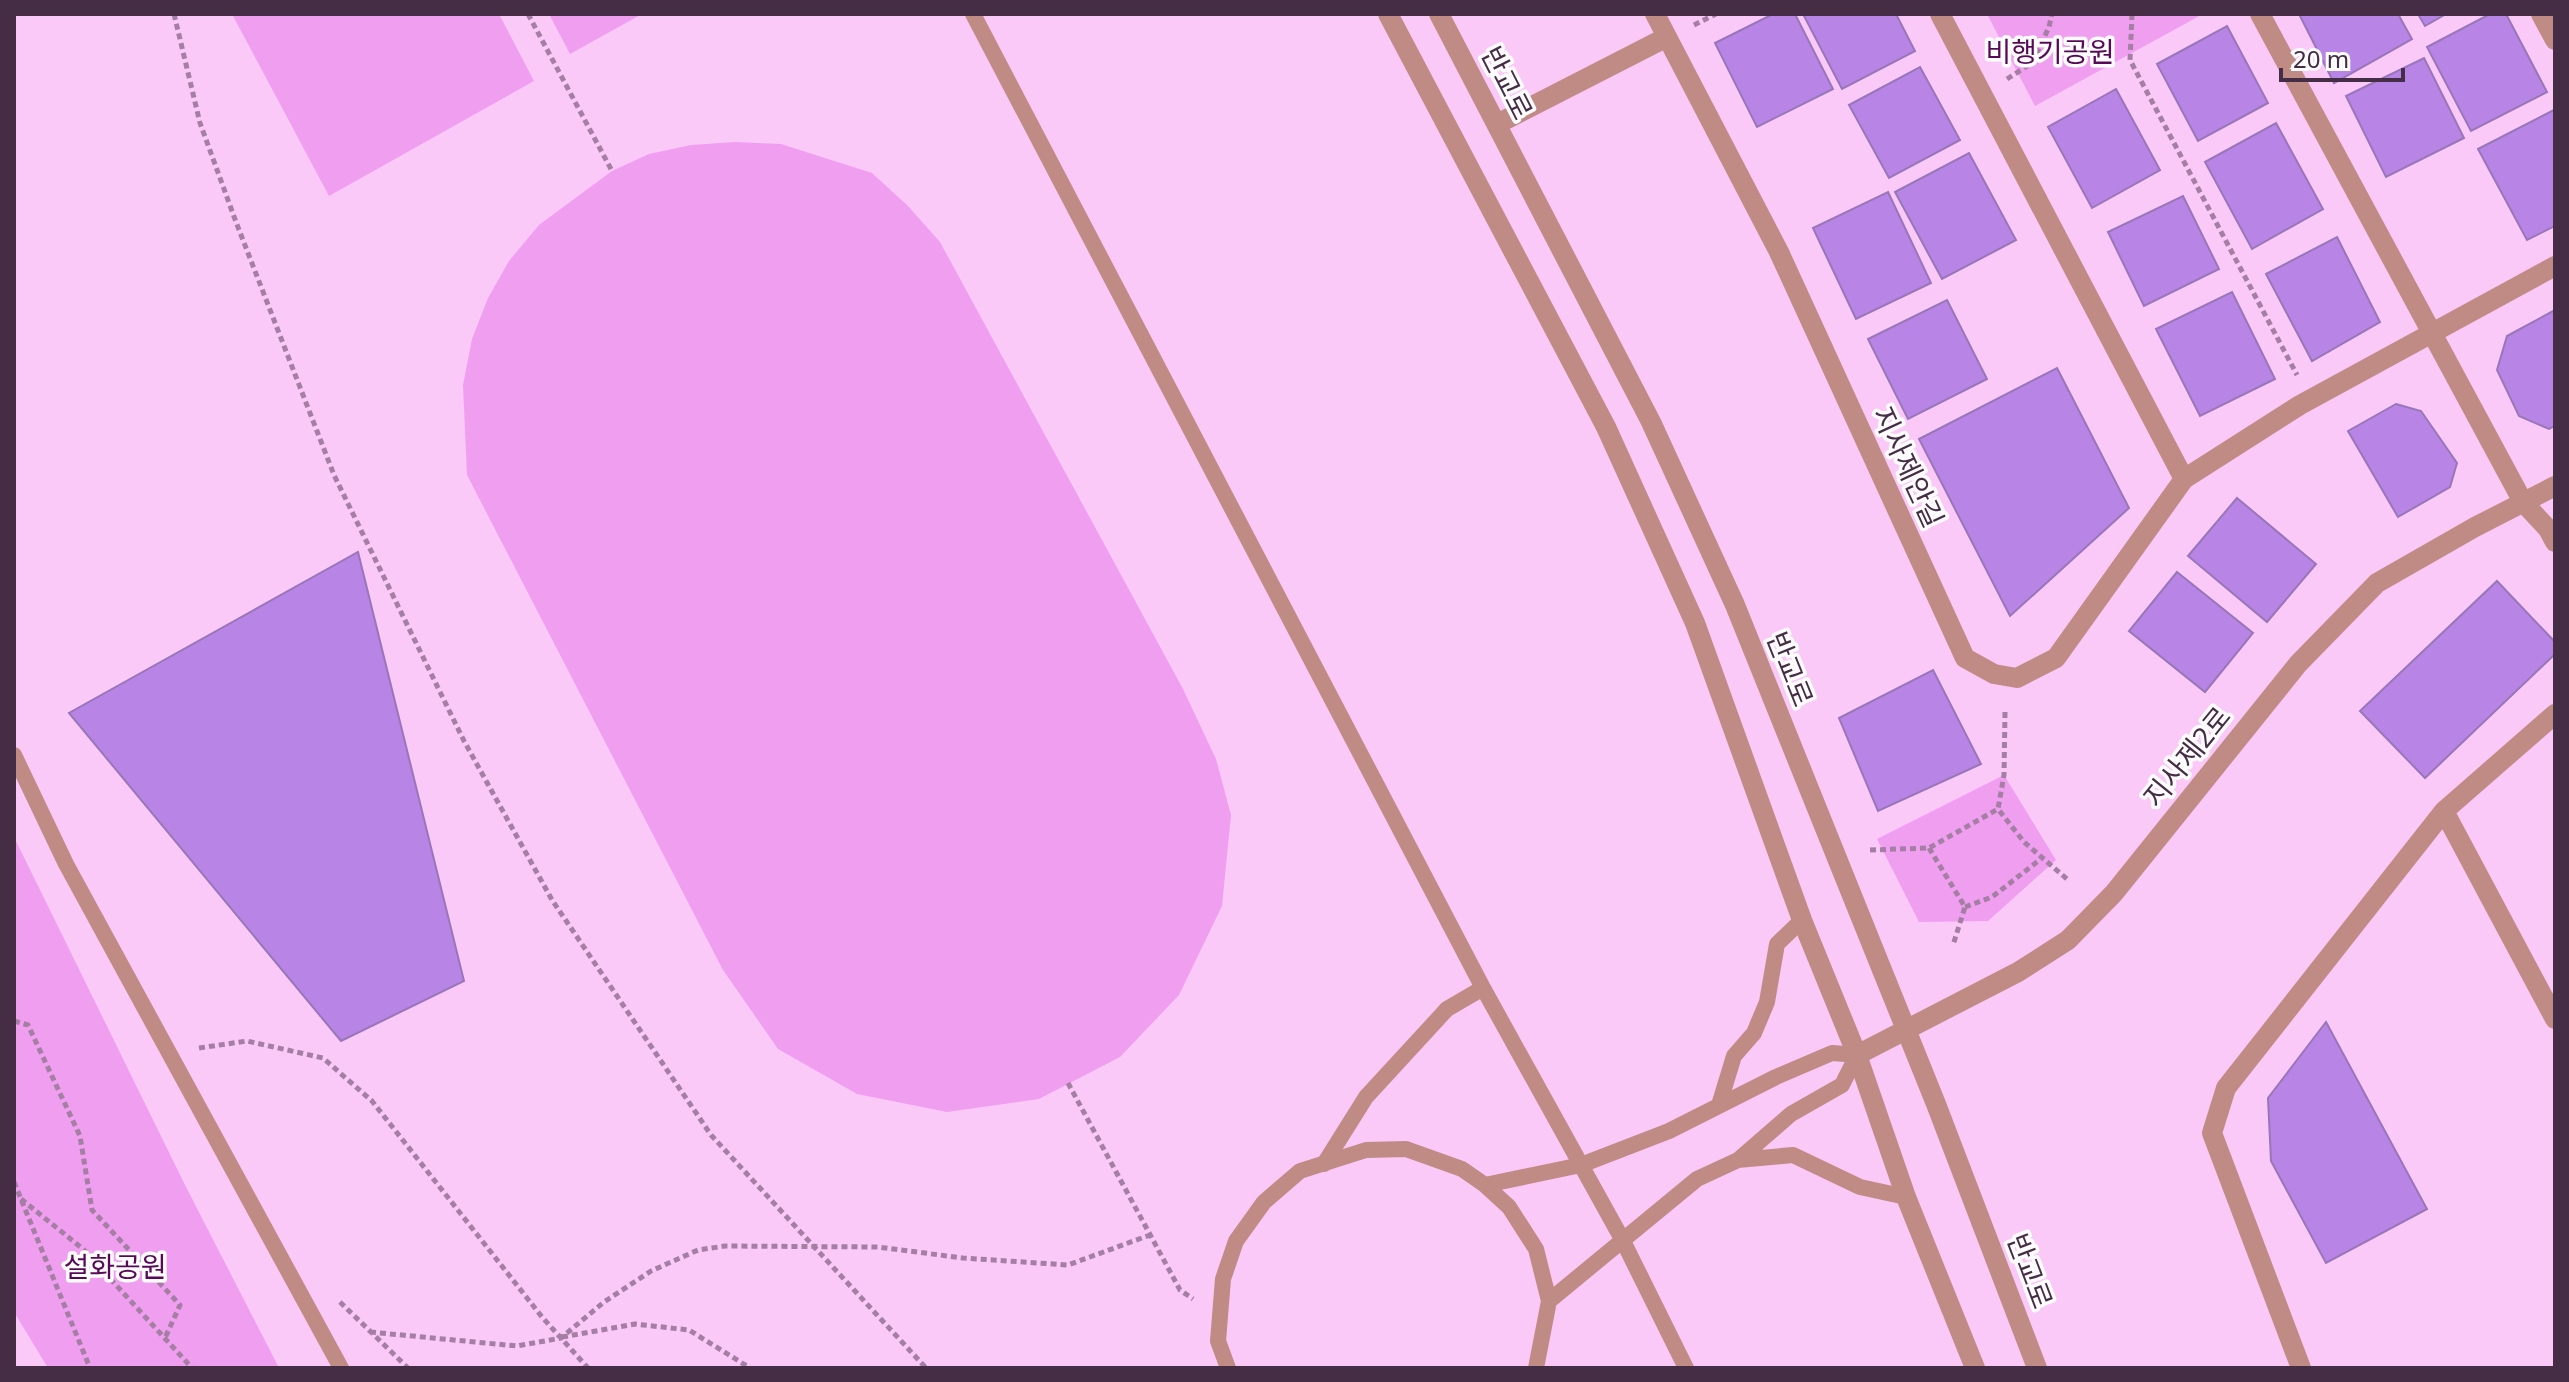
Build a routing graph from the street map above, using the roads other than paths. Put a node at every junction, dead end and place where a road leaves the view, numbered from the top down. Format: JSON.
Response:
{"nodes":[{"id":1,"x":973,"y":14,"type":"edge"},
{"id":2,"x":1388,"y":14,"type":"edge"},
{"id":3,"x":1439,"y":14,"type":"edge"},
{"id":4,"x":1655,"y":14,"type":"edge"},
{"id":5,"x":1940,"y":14,"type":"edge"},
{"id":6,"x":2260,"y":14,"type":"edge"},
{"id":7,"x":2541,"y":14,"type":"edge"},
{"id":8,"x":1667,"y":37,"type":"junction"},
{"id":9,"x":2555,"y":40,"type":"edge"},
{"id":10,"x":1497,"y":124,"type":"junction"},
{"id":11,"x":2555,"y":266,"type":"edge"},
{"id":12,"x":2431,"y":335,"type":"junction"},
{"id":13,"x":2184,"y":479,"type":"junction"},
{"id":14,"x":2555,"y":486,"type":"edge"},
{"id":15,"x":2523,"y":502,"type":"junction"},
{"id":16,"x":2555,"y":542,"type":"edge"},
{"id":17,"x":2555,"y":714,"type":"edge"},
{"id":18,"x":14,"y":755,"type":"edge"},
{"id":19,"x":2444,"y":811,"type":"junction"},
{"id":20,"x":1802,"y":920,"type":"junction"},
{"id":21,"x":1483,"y":988,"type":"junction"},
{"id":22,"x":2555,"y":1019,"type":"edge"},
{"id":23,"x":1906,"y":1030,"type":"junction"},
{"id":24,"x":1857,"y":1055,"type":"junction"},
{"id":25,"x":1719,"y":1105,"type":"junction"},
{"id":26,"x":1738,"y":1160,"type":"junction"},
{"id":27,"x":1324,"y":1164,"type":"junction"},
{"id":28,"x":1581,"y":1165,"type":"junction"},
{"id":29,"x":1485,"y":1185,"type":"junction"},
{"id":30,"x":1906,"y":1197,"type":"junction"},
{"id":31,"x":1622,"y":1239,"type":"junction"},
{"id":32,"x":1549,"y":1301,"type":"junction"},
{"id":33,"x":341,"y":1368,"type":"edge"},
{"id":34,"x":1228,"y":1368,"type":"edge"},
{"id":35,"x":1536,"y":1368,"type":"edge"},
{"id":36,"x":1686,"y":1368,"type":"edge"},
{"id":37,"x":1975,"y":1368,"type":"edge"},
{"id":38,"x":2037,"y":1368,"type":"edge"},
{"id":39,"x":2301,"y":1368,"type":"edge"}],
"edges":[{"from":1,"to":21,"type":"lane"},
{"from":2,"to":20,"type":"street"},
{"from":3,"to":10,"type":"street","name":"반교로"},
{"from":4,"to":8,"type":"street","name":"지사제안길"},
{"from":5,"to":13,"type":"street"},
{"from":6,"to":12,"type":"street"},
{"from":7,"to":9,"type":"street"},
{"from":8,"to":10,"type":"street"},
{"from":8,"to":13,"type":"street","name":"지사제안길"},
{"from":10,"to":23,"type":"street","name":"반교로"},
{"from":11,"to":12,"type":"street","name":"지사제안길"},
{"from":12,"to":13,"type":"street","name":"지사제안길"},
{"from":12,"to":15,"type":"street"},
{"from":14,"to":15,"type":"street","name":"지사제2로"},
{"from":15,"to":16,"type":"street"},
{"from":15,"to":23,"type":"street","name":"지사제2로"},
{"from":17,"to":19,"type":"street"},
{"from":18,"to":33,"type":"lane"},
{"from":19,"to":22,"type":"street"},
{"from":19,"to":39,"type":"street"},
{"from":20,"to":24,"type":"street"},
{"from":20,"to":25,"type":"lane"},
{"from":21,"to":27,"type":"lane"},
{"from":21,"to":28,"type":"lane"},
{"from":23,"to":24,"type":"street","name":"지사제2로"},
{"from":23,"to":38,"type":"street","name":"반교로"},
{"from":24,"to":25,"type":"lane"},
{"from":24,"to":26,"type":"lane"},
{"from":24,"to":30,"type":"street"},
{"from":25,"to":28,"type":"lane"},
{"from":26,"to":30,"type":"lane"},
{"from":26,"to":31,"type":"lane"},
{"from":27,"to":29,"type":"lane"},
{"from":27,"to":34,"type":"lane"},
{"from":28,"to":29,"type":"lane"},
{"from":28,"to":31,"type":"lane"},
{"from":29,"to":32,"type":"lane"},
{"from":30,"to":37,"type":"street"},
{"from":31,"to":32,"type":"lane"},
{"from":31,"to":36,"type":"lane"},
{"from":32,"to":35,"type":"lane"}]}
